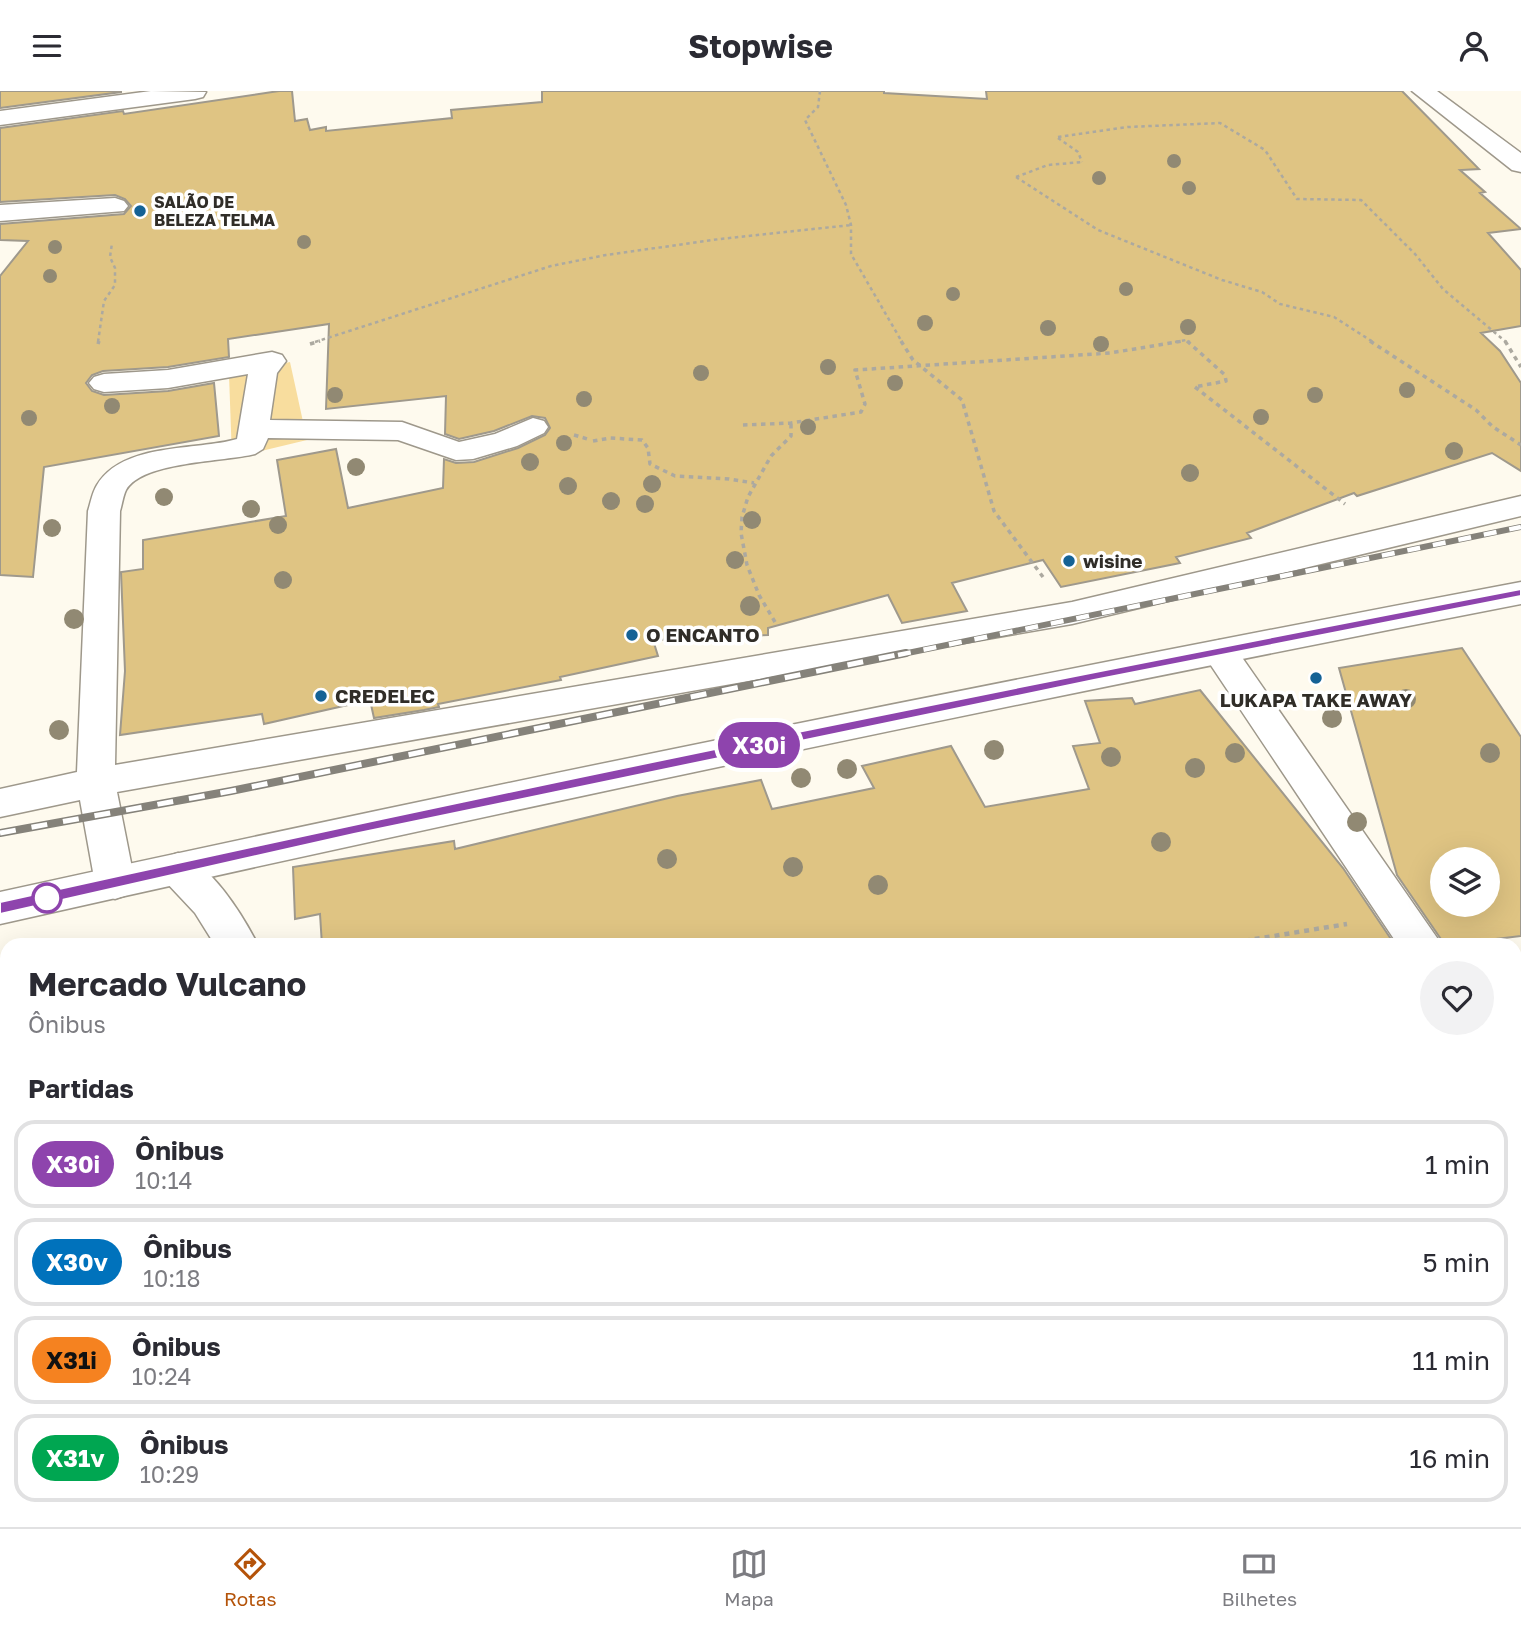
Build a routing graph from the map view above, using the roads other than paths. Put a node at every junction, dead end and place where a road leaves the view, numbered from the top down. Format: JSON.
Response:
{"nodes":[{"id":1,"x":1423,"y":91,"type":"edge"},
{"id":2,"x":195,"y":92,"type":"edge"},
{"id":3,"x":0,"y":118,"type":"edge"},
{"id":4,"x":1521,"y":165,"type":"edge"},
{"id":5,"x":115,"y":205,"type":"road end"},
{"id":6,"x":0,"y":213,"type":"edge"},
{"id":7,"x":104,"y":383,"type":"road end"},
{"id":8,"x":533,"y":427,"type":"dead end"},
{"id":9,"x":255,"y":429,"type":"junction"},
{"id":10,"x":1521,"y":506,"type":"edge"},
{"id":11,"x":1521,"y":593,"type":"edge"},
{"id":12,"x":1220,"y":652,"type":"junction"},
{"id":13,"x":96,"y":782,"type":"junction"},
{"id":14,"x":0,"y":803,"type":"edge"},
{"id":15,"x":178,"y":869,"type":"junction"},
{"id":16,"x":115,"y":883,"type":"junction"},
{"id":17,"x":0,"y":908,"type":"edge"},
{"id":18,"x":1410,"y":930,"type":"edge"},
{"id":19,"x":232,"y":938,"type":"edge"}],
"edges":[{"from":1,"to":4,"type":"street"},
{"from":2,"to":3,"type":"street"},
{"from":5,"to":6,"type":"street"},
{"from":7,"to":9,"type":"street"},
{"from":8,"to":9,"type":"street"},
{"from":9,"to":13,"type":"street"},
{"from":10,"to":13,"type":"street"},
{"from":11,"to":12,"type":"street"},
{"from":12,"to":15,"type":"street"},
{"from":12,"to":18,"type":"street"},
{"from":13,"to":14,"type":"street"},
{"from":13,"to":16,"type":"street"},
{"from":15,"to":16,"type":"street"},
{"from":15,"to":19,"type":"street"},
{"from":16,"to":17,"type":"street"}]}
